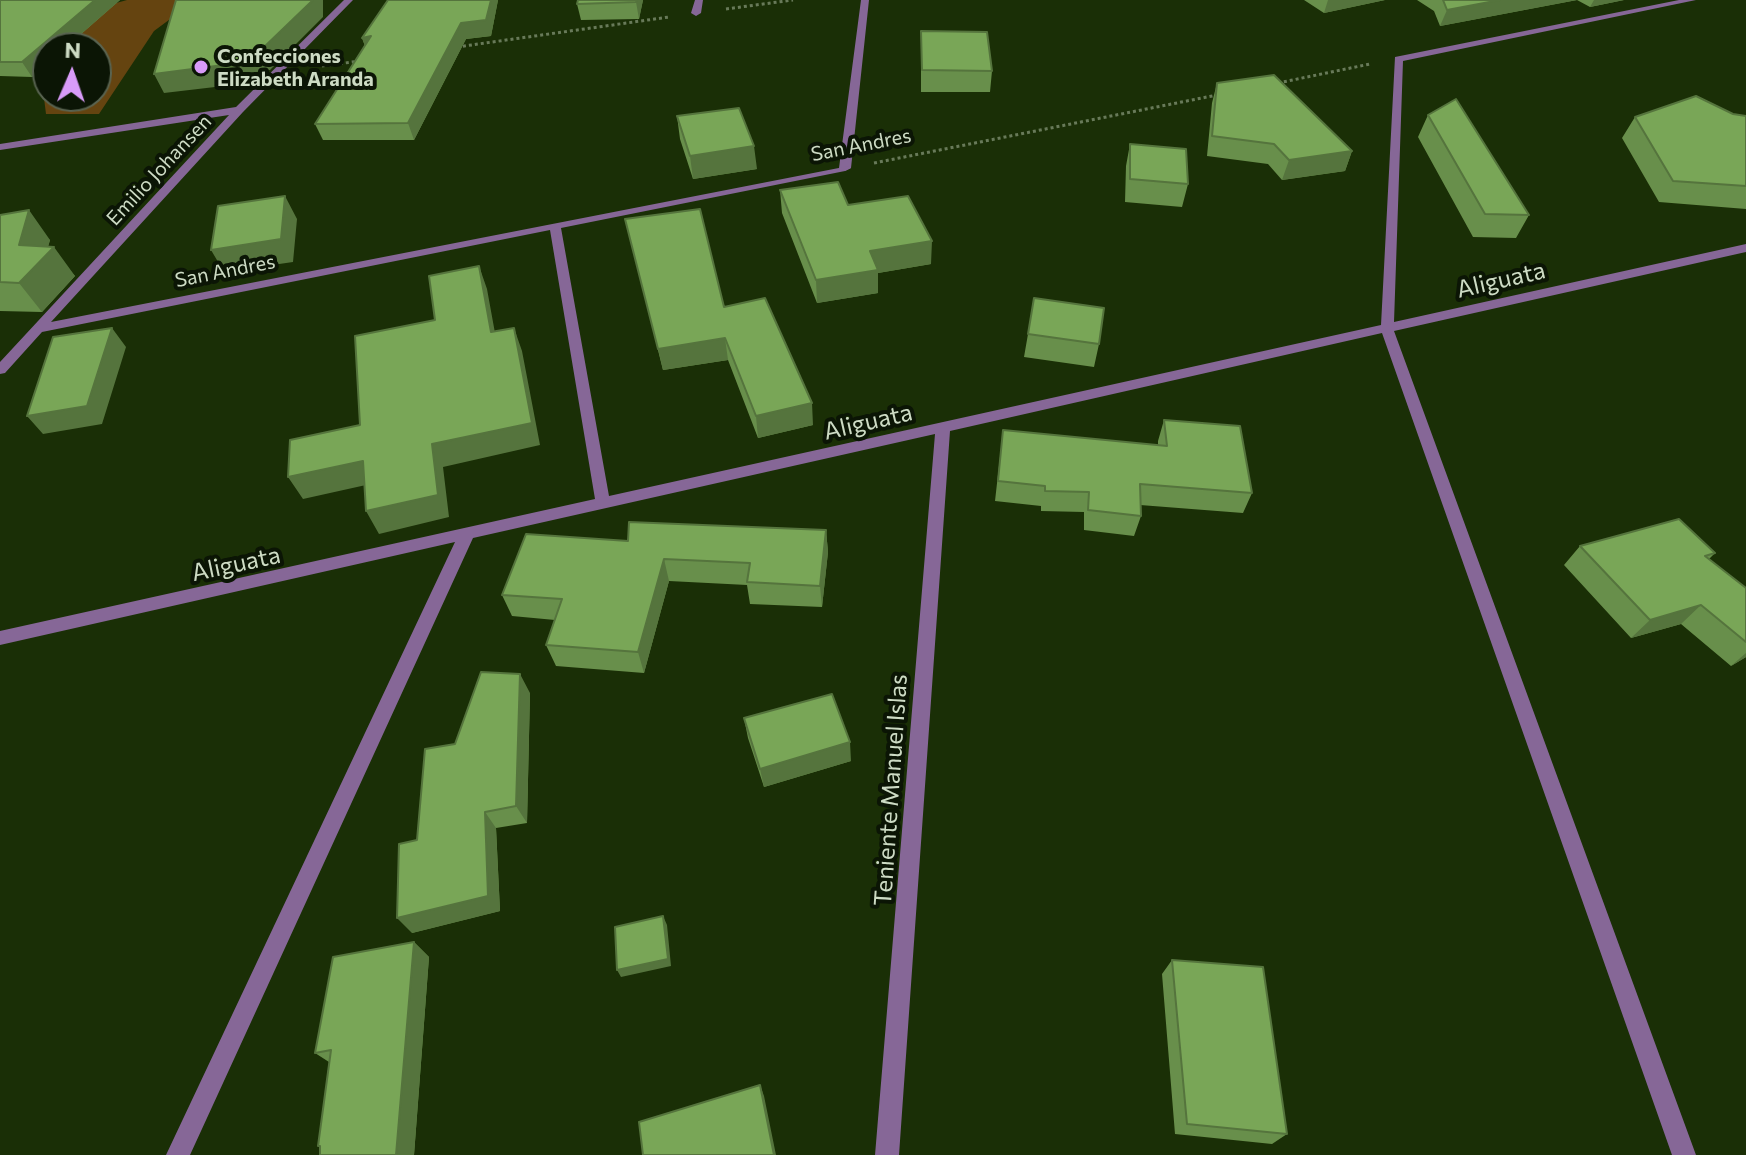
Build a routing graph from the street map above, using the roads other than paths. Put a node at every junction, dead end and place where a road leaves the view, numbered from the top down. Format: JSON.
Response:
{"nodes":[{"id":1,"x":349,"y":0,"type":"edge"},
{"id":2,"x":699,"y":0,"type":"edge"},
{"id":3,"x":865,"y":0,"type":"edge"},
{"id":4,"x":1692,"y":0,"type":"edge"},
{"id":5,"x":696,"y":13,"type":"road end"},
{"id":6,"x":239,"y":110,"type":"junction"},
{"id":7,"x":0,"y":147,"type":"edge"},
{"id":8,"x":555,"y":226,"type":"junction"},
{"id":9,"x":1746,"y":248,"type":"edge"},
{"id":10,"x":1387,"y":328,"type":"junction"},
{"id":11,"x":37,"y":329,"type":"junction"},
{"id":12,"x":0,"y":370,"type":"edge"},
{"id":13,"x":943,"y":428,"type":"junction"},
{"id":14,"x":603,"y":505,"type":"junction"},
{"id":15,"x":466,"y":536,"type":"junction"},
{"id":16,"x":0,"y":638,"type":"edge"},
{"id":17,"x":178,"y":1155,"type":"edge"},
{"id":18,"x":887,"y":1155,"type":"edge"},
{"id":19,"x":1684,"y":1155,"type":"edge"}],
"edges":[{"from":1,"to":6,"type":"street","name":"Emilio Johansen"},
{"from":2,"to":5,"type":"street"},
{"from":3,"to":8,"type":"street","name":"San Andres"},
{"from":4,"to":10,"type":"street"},
{"from":6,"to":7,"type":"street"},
{"from":6,"to":11,"type":"street","name":"Emilio Johansen"},
{"from":8,"to":11,"type":"street","name":"San Andres"},
{"from":8,"to":14,"type":"street"},
{"from":9,"to":10,"type":"street","name":"Aliguata"},
{"from":10,"to":13,"type":"street","name":"Aliguata"},
{"from":10,"to":19,"type":"street"},
{"from":11,"to":12,"type":"street","name":"Emilio Johansen"},
{"from":13,"to":14,"type":"street","name":"Aliguata"},
{"from":13,"to":18,"type":"street","name":"Teniente Manuel Islas"},
{"from":14,"to":15,"type":"street","name":"Aliguata"},
{"from":15,"to":16,"type":"street","name":"Aliguata"},
{"from":15,"to":17,"type":"street"}]}
